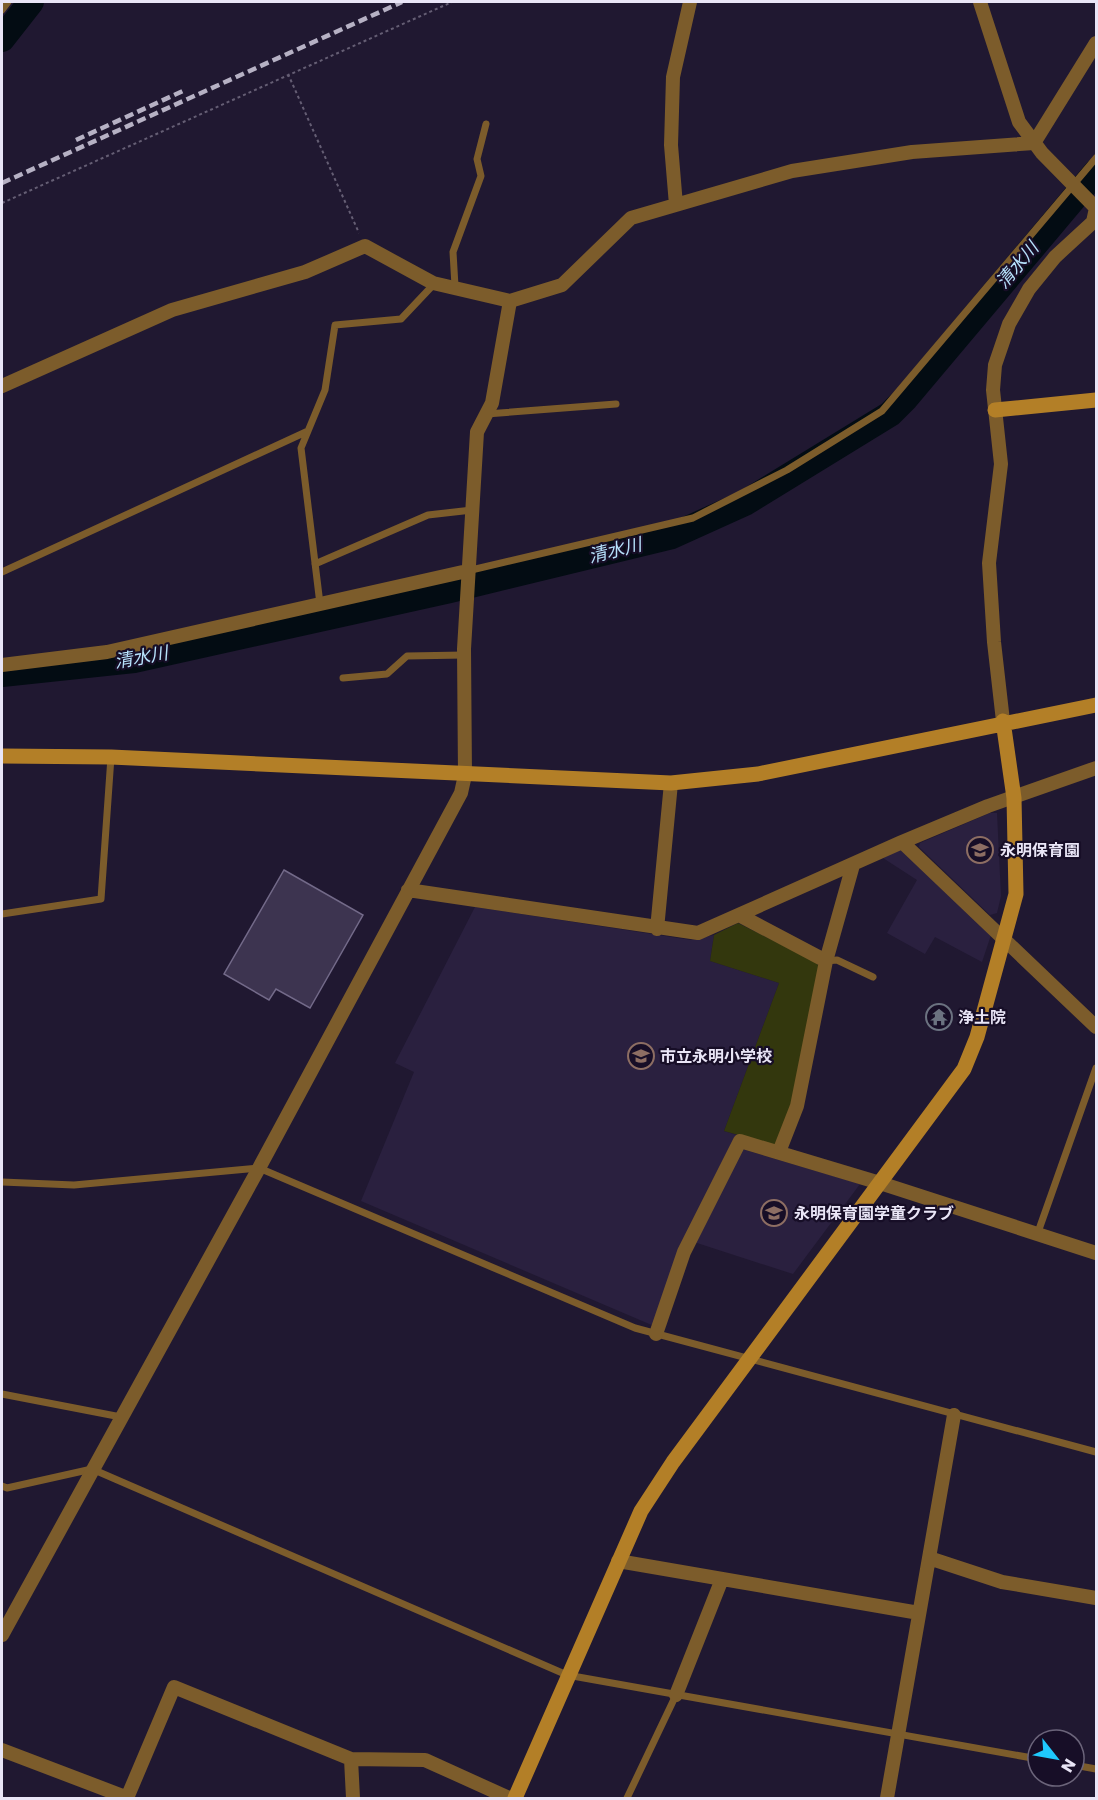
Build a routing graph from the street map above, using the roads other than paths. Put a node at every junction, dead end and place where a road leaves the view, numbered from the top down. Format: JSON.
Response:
{"nodes":[{"id":1,"x":8,"y":2,"type":"edge"},
{"id":2,"x":690,"y":2,"type":"edge"},
{"id":3,"x":980,"y":2,"type":"edge"},
{"id":4,"x":2,"y":10,"type":"edge"},
{"id":5,"x":1096,"y":43,"type":"edge"},
{"id":6,"x":486,"y":124,"type":"dead end"},
{"id":7,"x":1034,"y":143,"type":"junction"},
{"id":8,"x":1096,"y":158,"type":"edge"},
{"id":9,"x":1074,"y":185,"type":"junction"},
{"id":10,"x":676,"y":205,"type":"junction"},
{"id":11,"x":1096,"y":208,"type":"edge"},
{"id":12,"x":435,"y":284,"type":"junction"},
{"id":13,"x":455,"y":286,"type":"junction"},
{"id":14,"x":510,"y":301,"type":"junction"},
{"id":15,"x":2,"y":386,"type":"edge"},
{"id":16,"x":1096,"y":400,"type":"edge"},
{"id":17,"x":616,"y":404,"type":"dead end"},
{"id":18,"x":995,"y":410,"type":"junction"},
{"id":19,"x":486,"y":414,"type":"junction"},
{"id":20,"x":308,"y":431,"type":"junction"},
{"id":21,"x":472,"y":510,"type":"junction"},
{"id":22,"x":315,"y":564,"type":"junction"},
{"id":23,"x":468,"y":571,"type":"junction"},
{"id":24,"x":2,"y":572,"type":"edge"},
{"id":25,"x":320,"y":604,"type":"junction"},
{"id":26,"x":464,"y":655,"type":"junction"},
{"id":27,"x":2,"y":665,"type":"edge"},
{"id":28,"x":343,"y":678,"type":"dead end"},
{"id":29,"x":1096,"y":705,"type":"edge"},
{"id":30,"x":1004,"y":723,"type":"junction"},
{"id":31,"x":2,"y":756,"type":"edge"},
{"id":32,"x":111,"y":757,"type":"junction"},
{"id":33,"x":1096,"y":768,"type":"edge"},
{"id":34,"x":465,"y":775,"type":"junction"},
{"id":35,"x":671,"y":783,"type":"junction"},
{"id":36,"x":1014,"y":798,"type":"junction"},
{"id":37,"x":902,"y":842,"type":"junction"},
{"id":38,"x":853,"y":865,"type":"junction"},
{"id":39,"x":408,"y":890,"type":"junction"},
{"id":40,"x":2,"y":914,"type":"edge"},
{"id":41,"x":739,"y":915,"type":"junction"},
{"id":42,"x":657,"y":928,"type":"junction"},
{"id":43,"x":1003,"y":939,"type":"junction"},
{"id":44,"x":826,"y":961,"type":"junction"},
{"id":45,"x":873,"y":977,"type":"dead end"},
{"id":46,"x":1094,"y":1021,"type":"edge"},
{"id":47,"x":1096,"y":1068,"type":"edge"},
{"id":48,"x":779,"y":1152,"type":"junction"},
{"id":49,"x":259,"y":1168,"type":"junction"},
{"id":50,"x":2,"y":1182,"type":"edge"},
{"id":51,"x":880,"y":1183,"type":"junction"},
{"id":52,"x":1037,"y":1235,"type":"junction"},
{"id":53,"x":1096,"y":1253,"type":"edge"},
{"id":54,"x":656,"y":1334,"type":"junction"},
{"id":55,"x":748,"y":1361,"type":"junction"},
{"id":56,"x":2,"y":1394,"type":"edge"},
{"id":57,"x":954,"y":1415,"type":"junction"},
{"id":58,"x":121,"y":1417,"type":"junction"},
{"id":59,"x":1096,"y":1452,"type":"edge"},
{"id":60,"x":92,"y":1469,"type":"junction"},
{"id":61,"x":2,"y":1486,"type":"edge"},
{"id":62,"x":929,"y":1558,"type":"junction"},
{"id":63,"x":618,"y":1561,"type":"junction"},
{"id":64,"x":722,"y":1579,"type":"junction"},
{"id":65,"x":1096,"y":1598,"type":"edge"},
{"id":66,"x":920,"y":1613,"type":"junction"},
{"id":67,"x":2,"y":1635,"type":"edge"},
{"id":68,"x":567,"y":1675,"type":"junction"},
{"id":69,"x":676,"y":1695,"type":"junction"},
{"id":70,"x":898,"y":1734,"type":"junction"},
{"id":71,"x":2,"y":1750,"type":"edge"},
{"id":72,"x":1026,"y":1757,"type":"edge"},
{"id":73,"x":351,"y":1759,"type":"junction"},
{"id":74,"x":128,"y":1798,"type":"edge"},
{"id":75,"x":353,"y":1798,"type":"edge"},
{"id":76,"x":509,"y":1798,"type":"edge"},
{"id":77,"x":515,"y":1798,"type":"edge"},
{"id":78,"x":627,"y":1798,"type":"edge"},
{"id":79,"x":887,"y":1798,"type":"edge"}],
"edges":[{"from":1,"to":4,"type":"lane"},
{"from":2,"to":10,"type":"street"},
{"from":3,"to":7,"type":"street"},
{"from":5,"to":7,"type":"street"},
{"from":6,"to":13,"type":"lane"},
{"from":7,"to":9,"type":"street"},
{"from":7,"to":10,"type":"street"},
{"from":8,"to":9,"type":"lane"},
{"from":9,"to":11,"type":"street"},
{"from":9,"to":23,"type":"lane"},
{"from":10,"to":14,"type":"street"},
{"from":11,"to":18,"type":"street"},
{"from":12,"to":13,"type":"street"},
{"from":12,"to":15,"type":"street"},
{"from":12,"to":20,"type":"lane"},
{"from":13,"to":14,"type":"street"},
{"from":14,"to":19,"type":"street"},
{"from":16,"to":18,"type":"street"},
{"from":17,"to":19,"type":"lane"},
{"from":18,"to":30,"type":"street"},
{"from":19,"to":21,"type":"street"},
{"from":20,"to":22,"type":"lane"},
{"from":20,"to":24,"type":"lane"},
{"from":21,"to":22,"type":"lane"},
{"from":21,"to":23,"type":"street"},
{"from":22,"to":25,"type":"lane"},
{"from":23,"to":25,"type":"street"},
{"from":23,"to":26,"type":"street"},
{"from":25,"to":27,"type":"street"},
{"from":26,"to":28,"type":"lane"},
{"from":26,"to":34,"type":"street"},
{"from":29,"to":30,"type":"street"},
{"from":30,"to":35,"type":"street"},
{"from":30,"to":36,"type":"street"},
{"from":31,"to":32,"type":"street"},
{"from":32,"to":34,"type":"street"},
{"from":32,"to":40,"type":"lane"},
{"from":33,"to":36,"type":"street"},
{"from":34,"to":35,"type":"street"},
{"from":34,"to":39,"type":"street"},
{"from":35,"to":42,"type":"street"},
{"from":36,"to":37,"type":"street"},
{"from":36,"to":43,"type":"street"},
{"from":37,"to":38,"type":"street"},
{"from":37,"to":43,"type":"street"},
{"from":38,"to":41,"type":"street"},
{"from":38,"to":44,"type":"street"},
{"from":39,"to":42,"type":"street"},
{"from":39,"to":49,"type":"street"},
{"from":41,"to":42,"type":"street"},
{"from":41,"to":44,"type":"street"},
{"from":43,"to":46,"type":"street"},
{"from":43,"to":51,"type":"street"},
{"from":44,"to":45,"type":"lane"},
{"from":44,"to":48,"type":"street"},
{"from":47,"to":52,"type":"lane"},
{"from":48,"to":51,"type":"street"},
{"from":48,"to":54,"type":"street"},
{"from":49,"to":50,"type":"lane"},
{"from":49,"to":54,"type":"lane"},
{"from":49,"to":58,"type":"street"},
{"from":51,"to":52,"type":"street"},
{"from":51,"to":55,"type":"street"},
{"from":52,"to":53,"type":"street"},
{"from":54,"to":55,"type":"lane"},
{"from":55,"to":57,"type":"lane"},
{"from":55,"to":63,"type":"street"},
{"from":56,"to":58,"type":"lane"},
{"from":57,"to":59,"type":"lane"},
{"from":57,"to":62,"type":"street"},
{"from":58,"to":60,"type":"street"},
{"from":60,"to":61,"type":"lane"},
{"from":60,"to":67,"type":"street"},
{"from":60,"to":68,"type":"lane"},
{"from":62,"to":65,"type":"street"},
{"from":62,"to":66,"type":"street"},
{"from":63,"to":64,"type":"street"},
{"from":63,"to":68,"type":"street"},
{"from":64,"to":66,"type":"street"},
{"from":64,"to":69,"type":"street"},
{"from":66,"to":70,"type":"street"},
{"from":68,"to":69,"type":"lane"},
{"from":68,"to":77,"type":"street"},
{"from":69,"to":70,"type":"lane"},
{"from":69,"to":78,"type":"lane"},
{"from":70,"to":72,"type":"lane"},
{"from":70,"to":79,"type":"street"},
{"from":71,"to":74,"type":"street"},
{"from":73,"to":74,"type":"street"},
{"from":73,"to":75,"type":"street"},
{"from":73,"to":76,"type":"street"}]}
